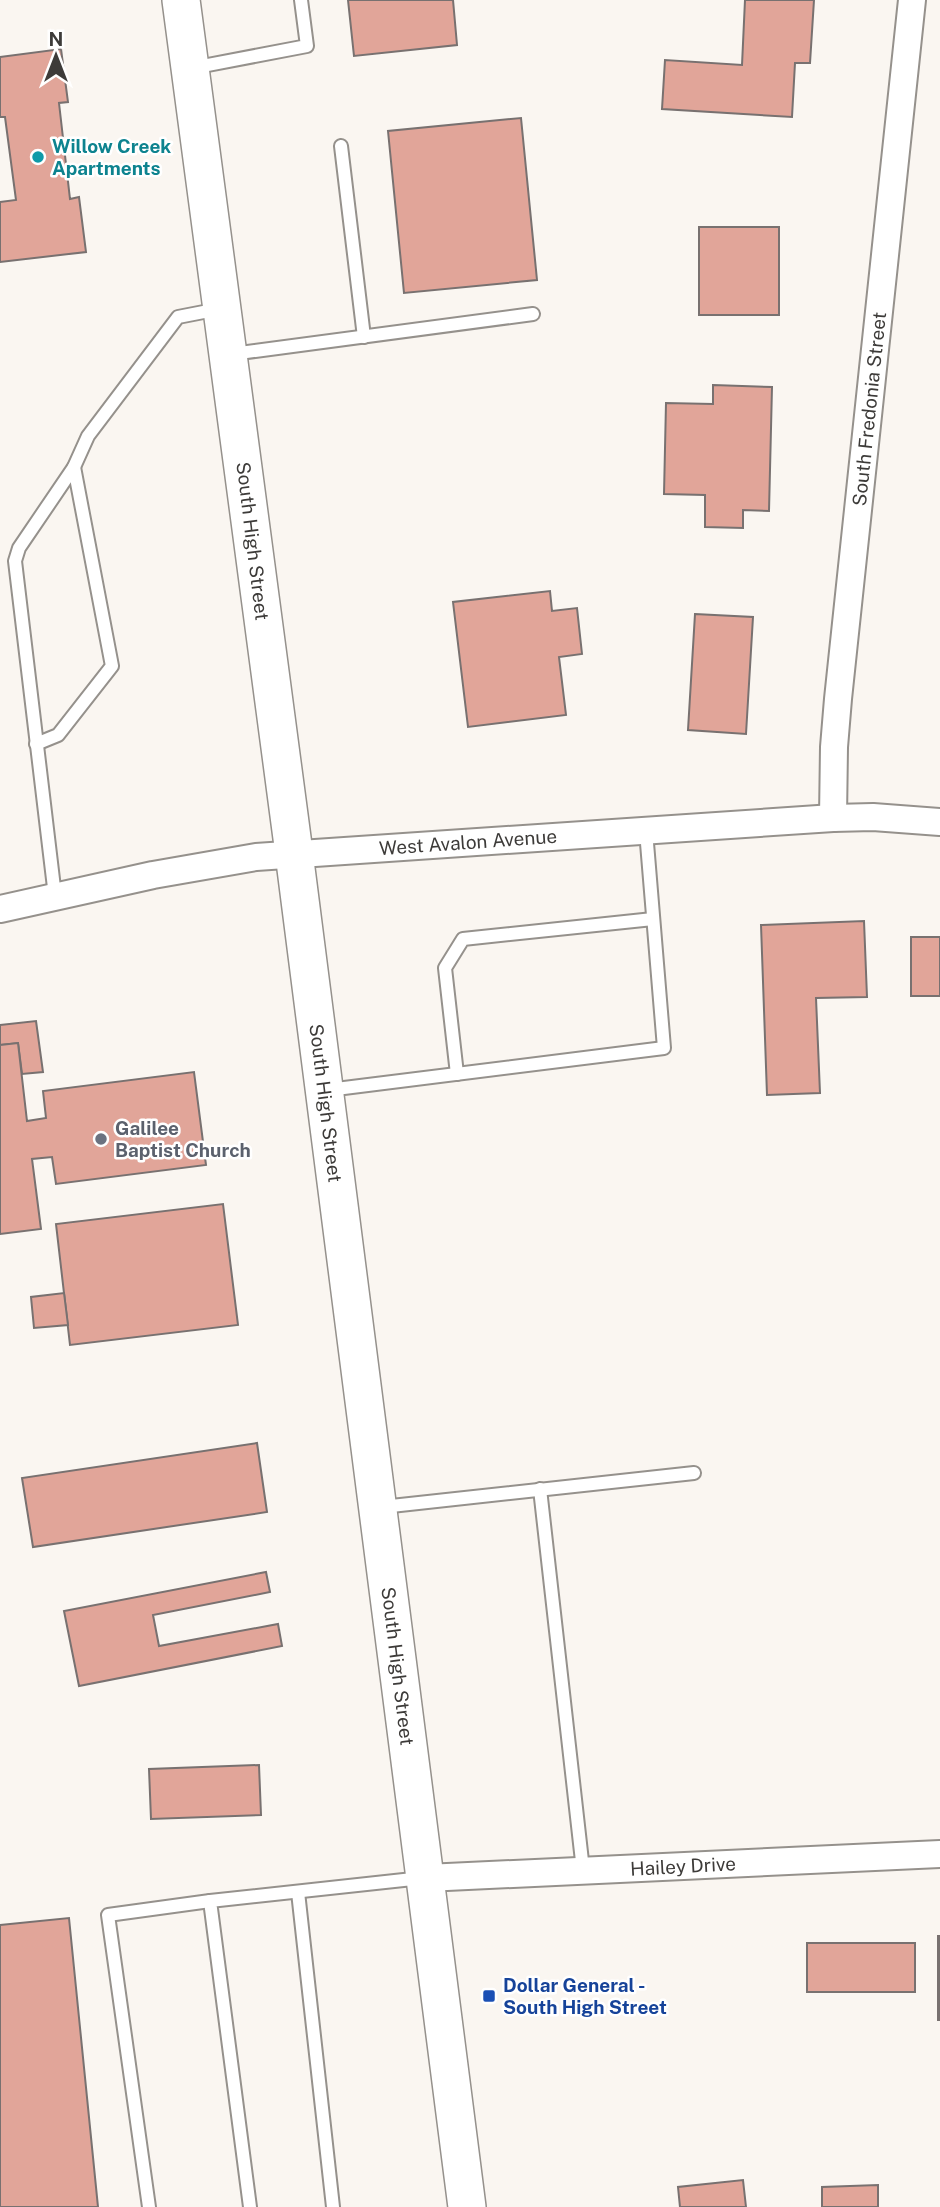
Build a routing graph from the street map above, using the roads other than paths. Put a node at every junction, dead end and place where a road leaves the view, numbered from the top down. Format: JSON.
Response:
{"nodes":[{"id":1,"x":181,"y":0,"type":"edge"},
{"id":2,"x":301,"y":0,"type":"edge"},
{"id":3,"x":912,"y":0,"type":"edge"},
{"id":4,"x":189,"y":69,"type":"junction"},
{"id":5,"x":341,"y":146,"type":"dead end"},
{"id":6,"x":222,"y":309,"type":"junction"},
{"id":7,"x":533,"y":314,"type":"dead end"},
{"id":8,"x":365,"y":337,"type":"junction"},
{"id":9,"x":229,"y":355,"type":"junction"},
{"id":10,"x":74,"y":467,"type":"junction"},
{"id":11,"x":36,"y":744,"type":"junction"},
{"id":12,"x":833,"y":818,"type":"junction"},
{"id":13,"x":940,"y":822,"type":"edge"},
{"id":14,"x":646,"y":831,"type":"junction"},
{"id":15,"x":294,"y":853,"type":"junction"},
{"id":16,"x":55,"y":896,"type":"junction"},
{"id":17,"x":0,"y":909,"type":"edge"},
{"id":18,"x":653,"y":919,"type":"junction"},
{"id":19,"x":457,"y":1074,"type":"junction"},
{"id":20,"x":324,"y":1091,"type":"junction"},
{"id":21,"x":694,"y":1473,"type":"dead end"},
{"id":22,"x":540,"y":1489,"type":"junction"},
{"id":23,"x":378,"y":1507,"type":"junction"},
{"id":24,"x":940,"y":1854,"type":"edge"},
{"id":25,"x":583,"y":1870,"type":"junction"},
{"id":26,"x":426,"y":1878,"type":"junction"},
{"id":27,"x":298,"y":1892,"type":"junction"},
{"id":28,"x":210,"y":1902,"type":"junction"},
{"id":29,"x":149,"y":2207,"type":"edge"},
{"id":30,"x":250,"y":2207,"type":"edge"},
{"id":31,"x":333,"y":2207,"type":"edge"},
{"id":32,"x":467,"y":2207,"type":"edge"}],
"edges":[{"from":1,"to":4,"type":"main road","name":"South High Street"},
{"from":2,"to":4,"type":"lane"},
{"from":3,"to":12,"type":"street","name":"South Fredonia Street"},
{"from":4,"to":6,"type":"main road","name":"South High Street"},
{"from":5,"to":8,"type":"lane"},
{"from":6,"to":9,"type":"main road","name":"South High Street"},
{"from":6,"to":10,"type":"lane"},
{"from":7,"to":8,"type":"lane"},
{"from":8,"to":9,"type":"lane"},
{"from":9,"to":15,"type":"main road","name":"South High Street"},
{"from":10,"to":11,"type":"lane"},
{"from":10,"to":11,"type":"lane"},
{"from":11,"to":16,"type":"lane"},
{"from":12,"to":13,"type":"street","name":"West Avalon Avenue"},
{"from":12,"to":14,"type":"street","name":"West Avalon Avenue"},
{"from":14,"to":15,"type":"street","name":"West Avalon Avenue"},
{"from":14,"to":18,"type":"lane"},
{"from":15,"to":16,"type":"street","name":"West Avalon Avenue"},
{"from":15,"to":20,"type":"main road","name":"South High Street"},
{"from":16,"to":17,"type":"street","name":"West Avalon Avenue"},
{"from":18,"to":19,"type":"lane"},
{"from":18,"to":19,"type":"lane"},
{"from":19,"to":20,"type":"lane"},
{"from":20,"to":23,"type":"main road","name":"South High Street"},
{"from":21,"to":22,"type":"lane"},
{"from":22,"to":23,"type":"lane"},
{"from":22,"to":25,"type":"lane"},
{"from":23,"to":26,"type":"main road","name":"South High Street"},
{"from":24,"to":25,"type":"street","name":"Hailey Drive"},
{"from":25,"to":26,"type":"street","name":"Hailey Drive"},
{"from":26,"to":27,"type":"lane"},
{"from":26,"to":32,"type":"main road","name":"South High Street"},
{"from":27,"to":28,"type":"lane"},
{"from":27,"to":31,"type":"lane"},
{"from":28,"to":29,"type":"lane"},
{"from":28,"to":30,"type":"lane"}]}
